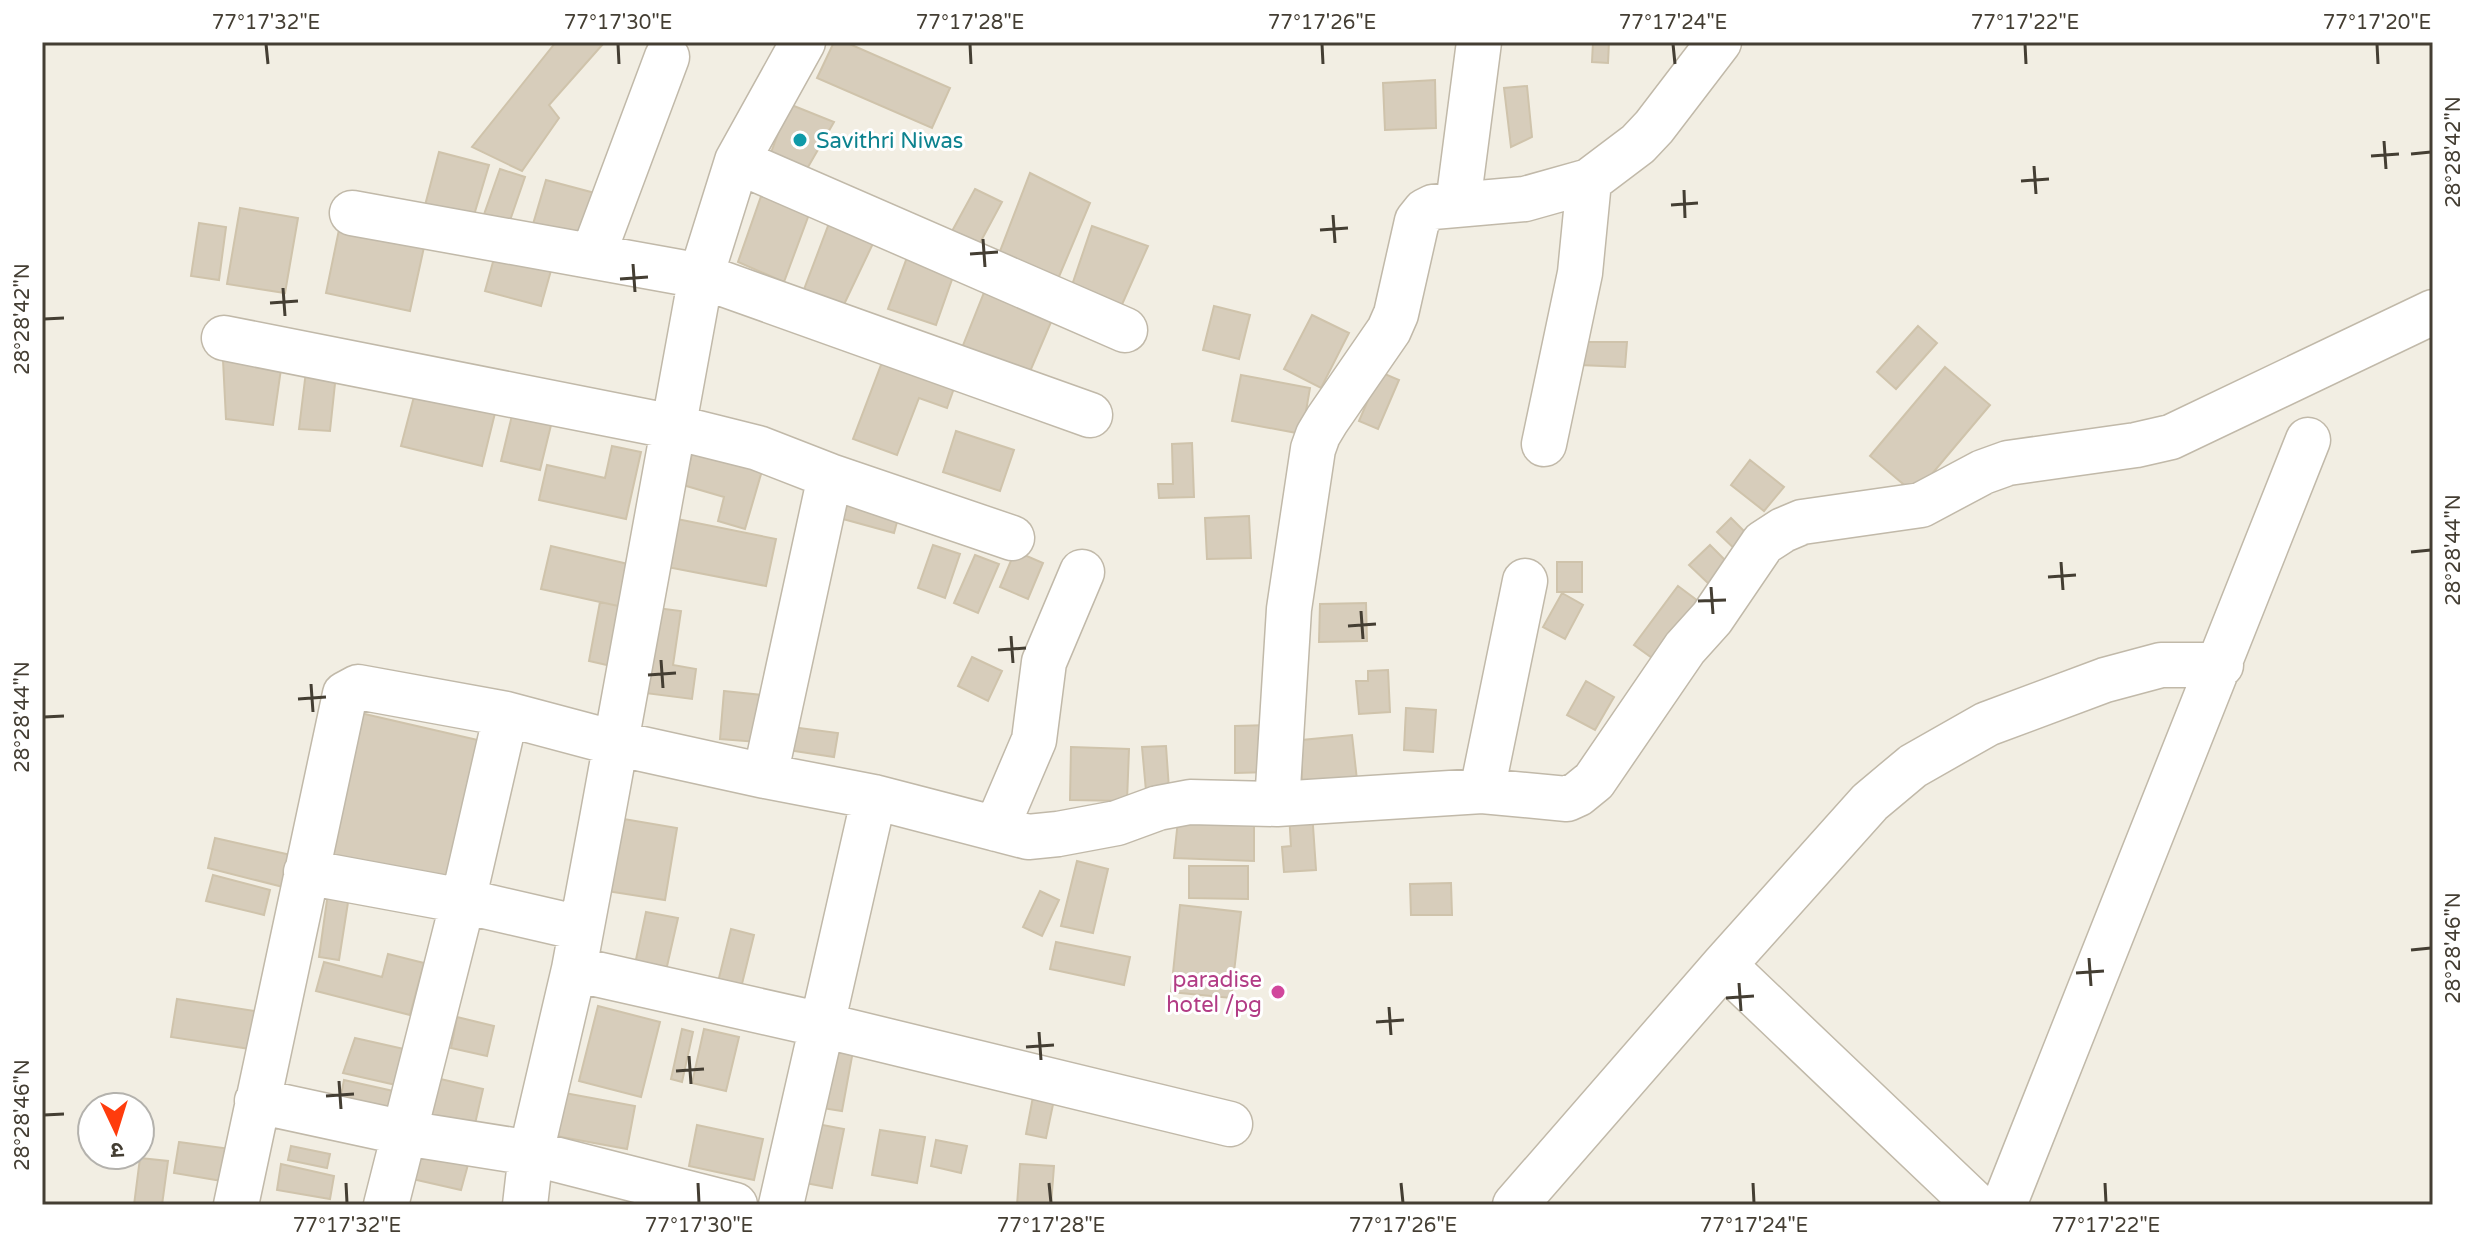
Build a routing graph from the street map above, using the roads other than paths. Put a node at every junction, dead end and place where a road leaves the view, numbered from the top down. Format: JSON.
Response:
{"nodes":[{"id":1,"x":803,"y":42,"type":"edge"},
{"id":2,"x":1479,"y":42,"type":"edge"},
{"id":3,"x":1719,"y":42,"type":"edge"},
{"id":4,"x":667,"y":57,"type":"dead end"},
{"id":5,"x":737,"y":161,"type":"junction"},
{"id":6,"x":1589,"y":181,"type":"junction"},
{"id":7,"x":1458,"y":204,"type":"junction"},
{"id":8,"x":352,"y":213,"type":"dead end"},
{"id":9,"x":593,"y":255,"type":"junction"},
{"id":10,"x":701,"y":276,"type":"junction"},
{"id":11,"x":2433,"y":312,"type":"edge"},
{"id":12,"x":1125,"y":330,"type":"dead end"},
{"id":13,"x":224,"y":338,"type":"dead end"},
{"id":14,"x":1090,"y":415,"type":"dead end"},
{"id":15,"x":674,"y":427,"type":"junction"},
{"id":16,"x":2308,"y":440,"type":"dead end"},
{"id":17,"x":1544,"y":444,"type":"dead end"},
{"id":18,"x":830,"y":476,"type":"junction"},
{"id":19,"x":1012,"y":538,"type":"dead end"},
{"id":20,"x":1082,"y":572,"type":"dead end"},
{"id":21,"x":1525,"y":581,"type":"dead end"},
{"id":22,"x":2221,"y":665,"type":"junction"},
{"id":23,"x":506,"y":714,"type":"junction"},
{"id":24,"x":615,"y":743,"type":"junction"},
{"id":25,"x":765,"y":776,"type":"junction"},
{"id":26,"x":1482,"y":791,"type":"junction"},
{"id":27,"x":874,"y":797,"type":"junction"},
{"id":28,"x":1277,"y":804,"type":"junction"},
{"id":29,"x":996,"y":829,"type":"junction"},
{"id":30,"x":306,"y":872,"type":"junction"},
{"id":31,"x":463,"y":901,"type":"junction"},
{"id":32,"x":577,"y":949,"type":"junction"},
{"id":33,"x":1724,"y":965,"type":"junction"},
{"id":34,"x":822,"y":1025,"type":"junction"},
{"id":35,"x":257,"y":1101,"type":"junction"},
{"id":36,"x":1230,"y":1124,"type":"dead end"},
{"id":37,"x":405,"y":1133,"type":"junction"},
{"id":38,"x":531,"y":1153,"type":"junction"},
{"id":39,"x":236,"y":1205,"type":"edge"},
{"id":40,"x":386,"y":1205,"type":"edge"},
{"id":41,"x":525,"y":1205,"type":"edge"},
{"id":42,"x":735,"y":1205,"type":"edge"},
{"id":43,"x":781,"y":1205,"type":"edge"},
{"id":44,"x":1515,"y":1205,"type":"edge"},
{"id":45,"x":1976,"y":1205,"type":"edge"},
{"id":46,"x":2004,"y":1205,"type":"edge"}],
"edges":[{"from":1,"to":5,"type":"street"},
{"from":2,"to":7,"type":"street"},
{"from":3,"to":6,"type":"street"},
{"from":4,"to":9,"type":"street"},
{"from":5,"to":10,"type":"street"},
{"from":5,"to":12,"type":"street"},
{"from":6,"to":7,"type":"street"},
{"from":6,"to":17,"type":"street"},
{"from":7,"to":28,"type":"street"},
{"from":8,"to":9,"type":"street"},
{"from":9,"to":10,"type":"street"},
{"from":10,"to":14,"type":"street"},
{"from":10,"to":15,"type":"street"},
{"from":11,"to":26,"type":"street"},
{"from":13,"to":15,"type":"street"},
{"from":15,"to":18,"type":"street"},
{"from":15,"to":24,"type":"street"},
{"from":16,"to":22,"type":"street"},
{"from":18,"to":19,"type":"street"},
{"from":18,"to":25,"type":"street"},
{"from":20,"to":29,"type":"street"},
{"from":21,"to":26,"type":"street"},
{"from":22,"to":33,"type":"street"},
{"from":22,"to":46,"type":"street"},
{"from":23,"to":24,"type":"street"},
{"from":23,"to":30,"type":"street"},
{"from":23,"to":31,"type":"street"},
{"from":24,"to":25,"type":"street"},
{"from":24,"to":32,"type":"street"},
{"from":25,"to":27,"type":"street"},
{"from":26,"to":28,"type":"street"},
{"from":27,"to":29,"type":"street"},
{"from":27,"to":34,"type":"street"},
{"from":28,"to":29,"type":"street"},
{"from":30,"to":31,"type":"street"},
{"from":30,"to":35,"type":"street"},
{"from":31,"to":32,"type":"street"},
{"from":31,"to":37,"type":"street"},
{"from":32,"to":34,"type":"street"},
{"from":32,"to":38,"type":"street"},
{"from":33,"to":44,"type":"street"},
{"from":33,"to":45,"type":"street"},
{"from":34,"to":36,"type":"street"},
{"from":34,"to":43,"type":"street"},
{"from":35,"to":37,"type":"street"},
{"from":35,"to":39,"type":"street"},
{"from":37,"to":38,"type":"street"},
{"from":37,"to":40,"type":"street"},
{"from":38,"to":41,"type":"street"},
{"from":38,"to":42,"type":"street"}]}
